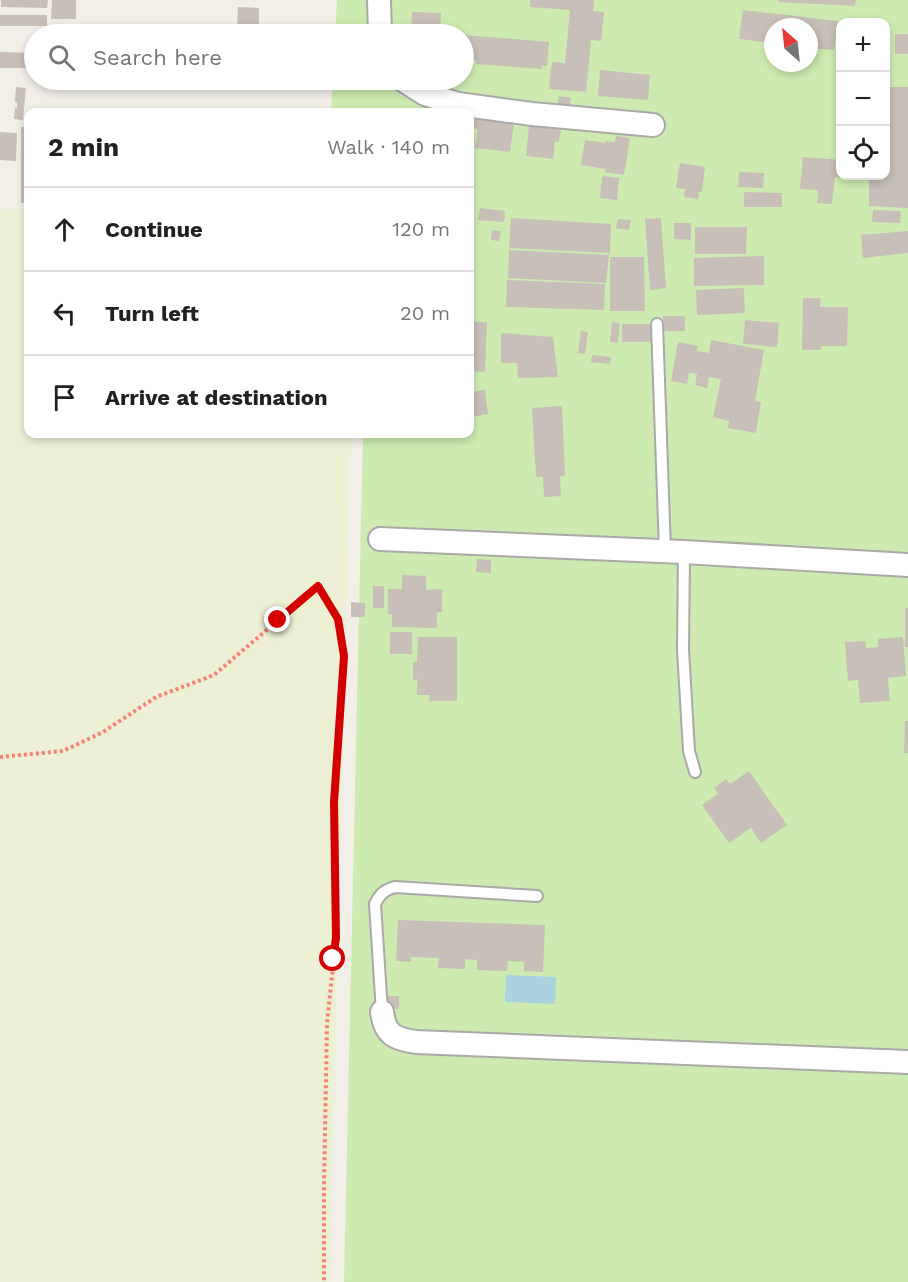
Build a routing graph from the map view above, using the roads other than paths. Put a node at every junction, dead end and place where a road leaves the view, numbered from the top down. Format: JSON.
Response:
{"nodes":[{"id":1,"x":380,"y":0,"type":"edge"},
{"id":2,"x":380,"y":24,"type":"edge"},
{"id":3,"x":419,"y":90,"type":"edge"},
{"id":4,"x":654,"y":125,"type":"dead end"},
{"id":5,"x":657,"y":324,"type":"dead end"},
{"id":6,"x":380,"y":539,"type":"dead end"},
{"id":7,"x":675,"y":551,"type":"junction"},
{"id":8,"x":908,"y":565,"type":"edge"},
{"id":9,"x":695,"y":772,"type":"dead end"},
{"id":10,"x":537,"y":896,"type":"dead end"},
{"id":11,"x":382,"y":1012,"type":"joint"},
{"id":12,"x":908,"y":1062,"type":"edge"}],
"edges":[{"from":1,"to":2,"type":"street"},
{"from":3,"to":4,"type":"street"},
{"from":5,"to":7,"type":"lane"},
{"from":6,"to":7,"type":"street"},
{"from":7,"to":8,"type":"street"},
{"from":7,"to":9,"type":"lane"},
{"from":10,"to":11,"type":"lane"},
{"from":11,"to":12,"type":"street"}]}
